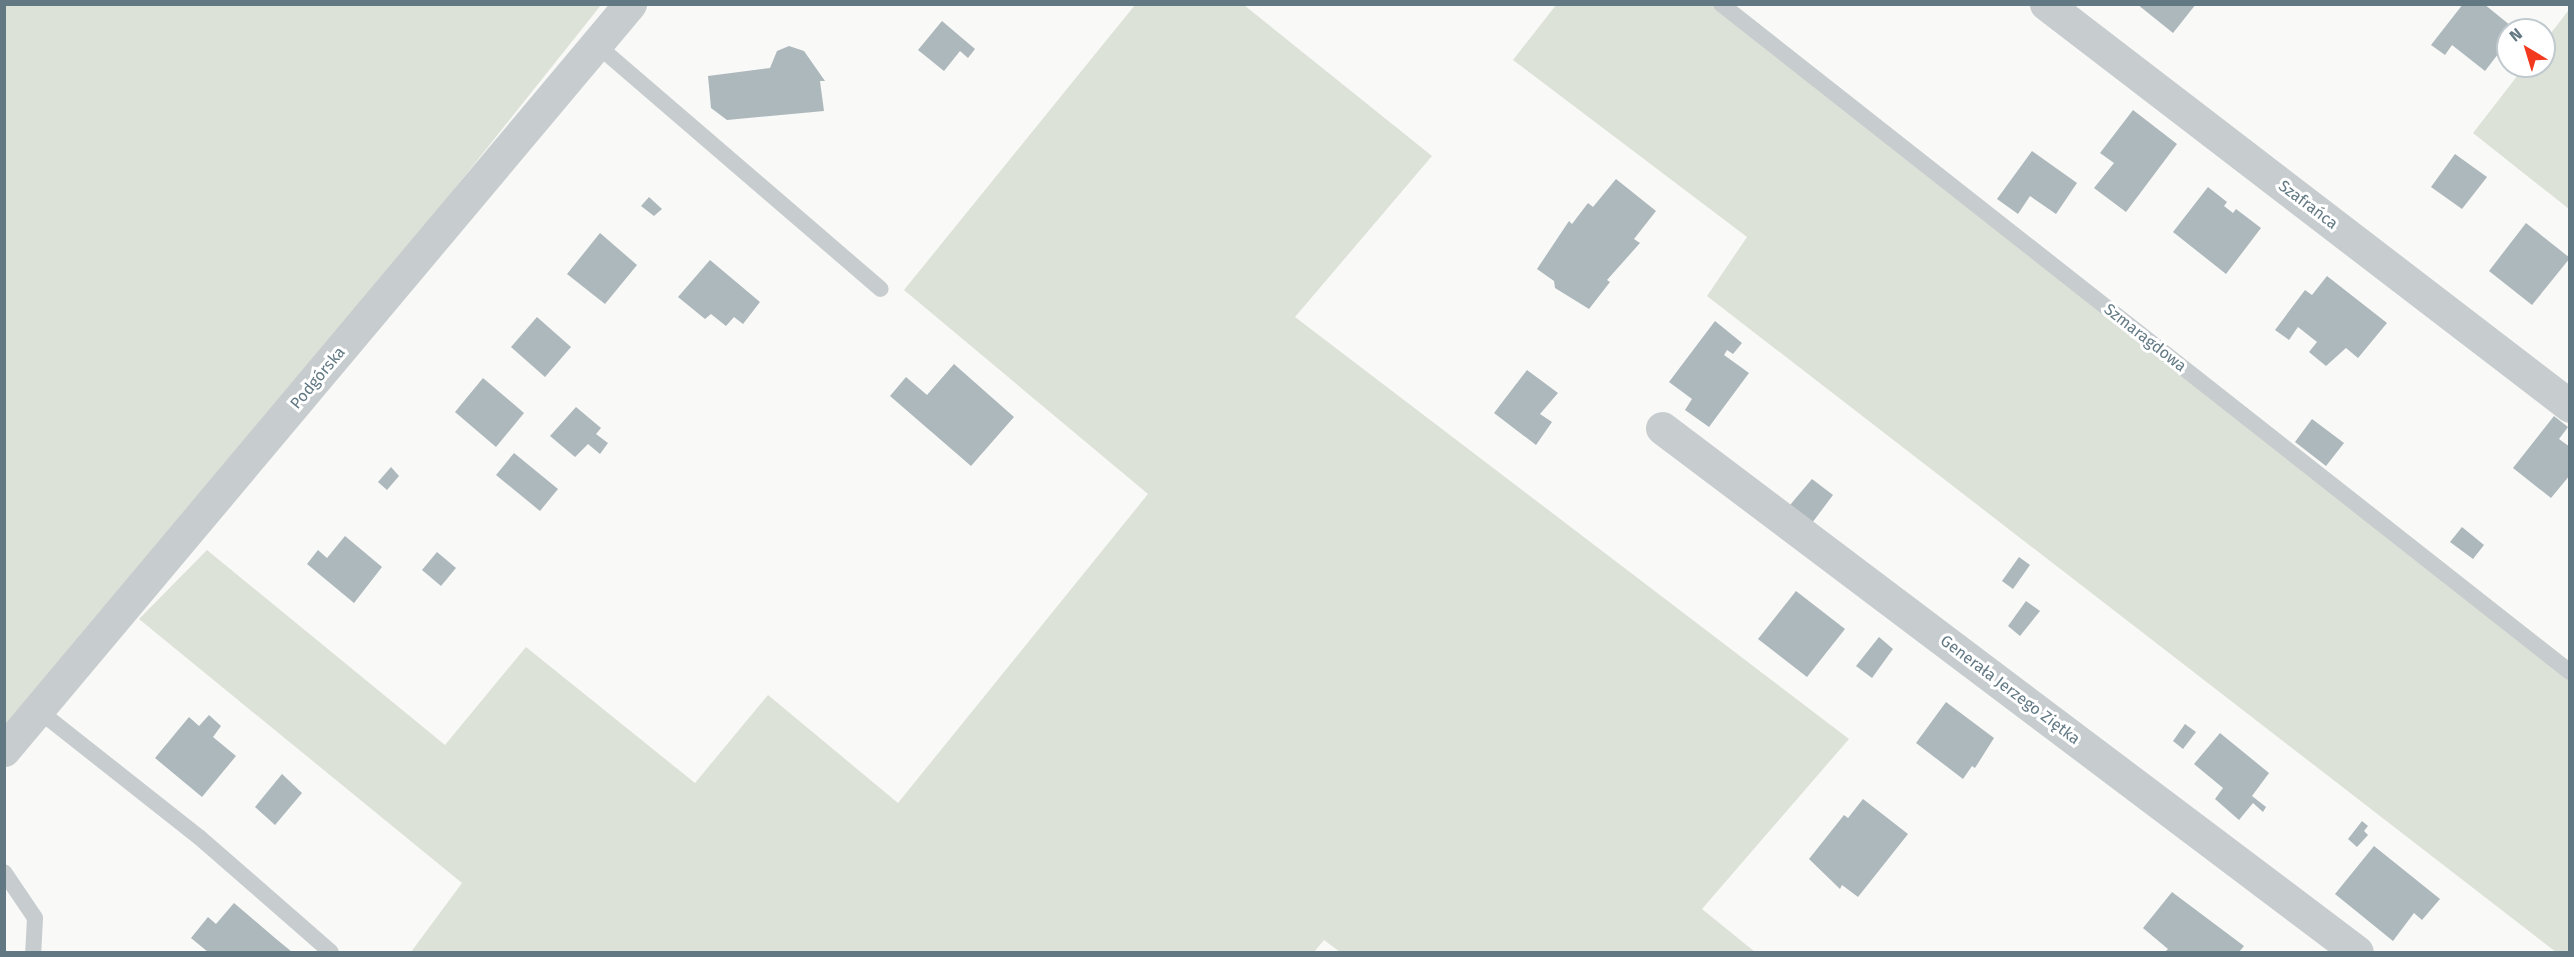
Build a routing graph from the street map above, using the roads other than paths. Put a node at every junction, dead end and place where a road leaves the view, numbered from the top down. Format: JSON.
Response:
{"nodes":[{"id":1,"x":630,"y":4,"type":"edge"},
{"id":2,"x":1721,"y":4,"type":"edge"},
{"id":3,"x":2046,"y":4,"type":"edge"},
{"id":4,"x":597,"y":45,"type":"junction"},
{"id":5,"x":880,"y":290,"type":"dead end"},
{"id":6,"x":2570,"y":406,"type":"edge"},
{"id":7,"x":1662,"y":428,"type":"dead end"},
{"id":8,"x":2570,"y":672,"type":"edge"},
{"id":9,"x":38,"y":710,"type":"junction"},
{"id":10,"x":4,"y":750,"type":"edge"},
{"id":11,"x":4,"y":872,"type":"edge"},
{"id":12,"x":33,"y":952,"type":"edge"},
{"id":13,"x":332,"y":952,"type":"edge"},
{"id":14,"x":2357,"y":952,"type":"edge"}],
"edges":[{"from":1,"to":4,"type":"street","name":"Podgórska"},
{"from":2,"to":8,"type":"lane","name":"Szmaragdowa"},
{"from":3,"to":6,"type":"street","name":"Szafrańca"},
{"from":4,"to":5,"type":"lane"},
{"from":4,"to":9,"type":"street","name":"Podgórska"},
{"from":7,"to":14,"type":"street","name":"Generała Jerzego Ziętka"},
{"from":9,"to":10,"type":"street","name":"Podgórska"},
{"from":9,"to":13,"type":"lane"},
{"from":11,"to":12,"type":"lane"}]}
